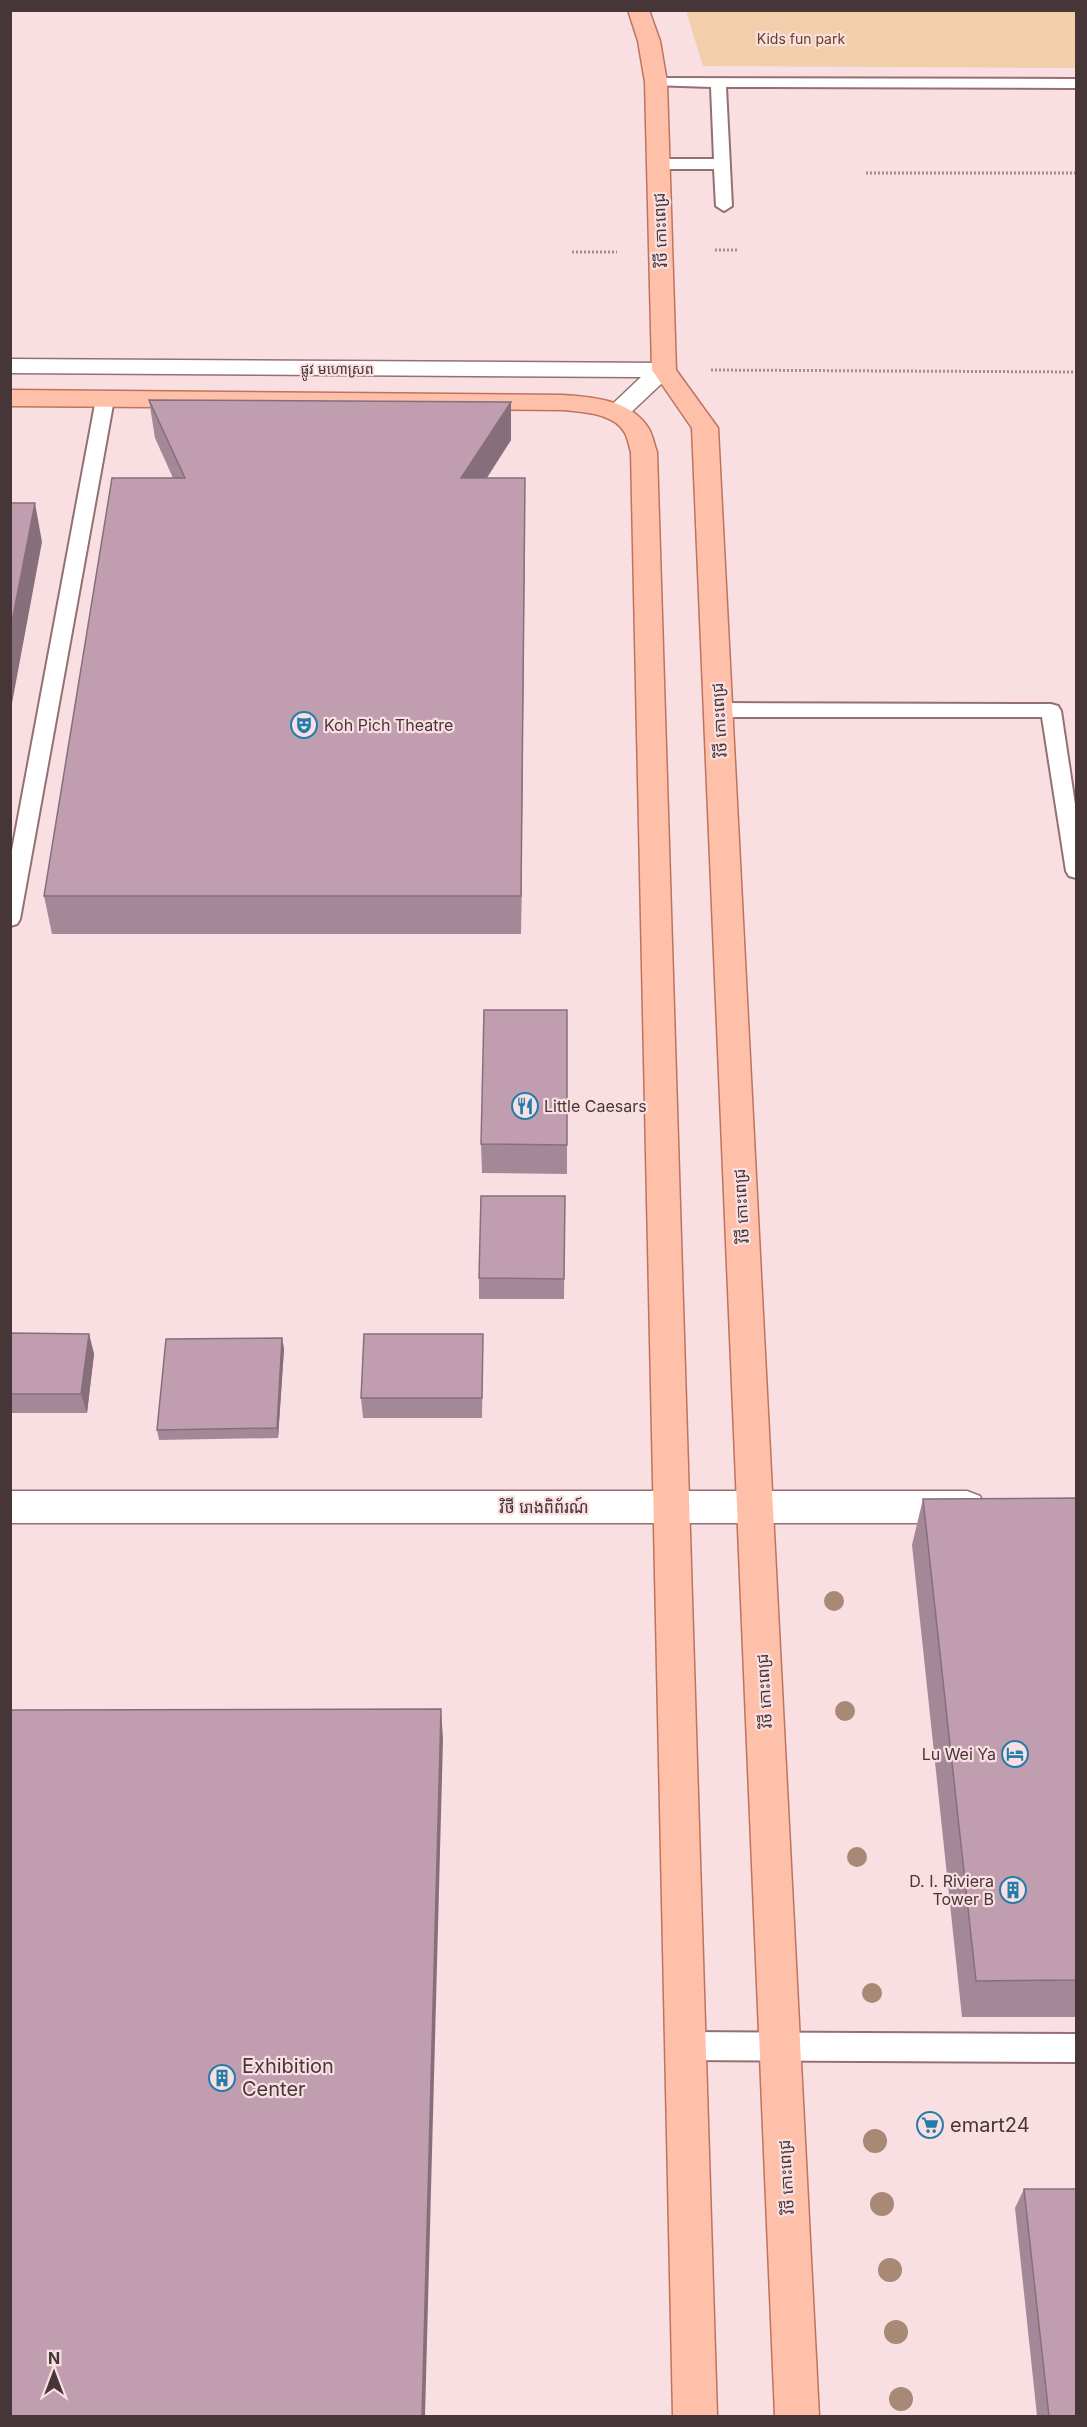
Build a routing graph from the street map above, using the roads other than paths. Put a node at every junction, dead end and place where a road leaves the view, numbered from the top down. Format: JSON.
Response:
{"nodes":[{"id":1,"x":638,"y":10,"type":"edge"},
{"id":2,"x":656,"y":82,"type":"junction"},
{"id":3,"x":718,"y":82,"type":"junction"},
{"id":4,"x":1077,"y":84,"type":"edge"},
{"id":5,"x":657,"y":164,"type":"junction"},
{"id":6,"x":722,"y":164,"type":"junction"},
{"id":7,"x":724,"y":206,"type":"dead end"},
{"id":8,"x":10,"y":366,"type":"edge"},
{"id":9,"x":664,"y":370,"type":"junction"},
{"id":10,"x":10,"y":398,"type":"edge"},
{"id":11,"x":105,"y":399,"type":"junction"},
{"id":12,"x":616,"y":412,"type":"junction"},
{"id":13,"x":719,"y":710,"type":"junction"},
{"id":14,"x":1077,"y":871,"type":"edge"},
{"id":15,"x":10,"y":919,"type":"edge"},
{"id":16,"x":10,"y":1507,"type":"edge"},
{"id":17,"x":671,"y":1507,"type":"junction"},
{"id":18,"x":755,"y":1507,"type":"junction"},
{"id":19,"x":993,"y":1507,"type":"edge"},
{"id":20,"x":686,"y":2046,"type":"junction"},
{"id":21,"x":780,"y":2047,"type":"junction"},
{"id":22,"x":1077,"y":2048,"type":"edge"},
{"id":23,"x":695,"y":2416,"type":"edge"},
{"id":24,"x":797,"y":2416,"type":"edge"}],
"edges":[{"from":1,"to":2,"type":"main road","name":"វិថី កោះពេជ្រ"},
{"from":2,"to":3,"type":"lane"},
{"from":2,"to":5,"type":"main road","name":"វិថី កោះពេជ្រ"},
{"from":3,"to":4,"type":"lane"},
{"from":3,"to":6,"type":"lane"},
{"from":5,"to":6,"type":"lane"},
{"from":5,"to":9,"type":"main road","name":"វិថី កោះពេជ្រ"},
{"from":6,"to":7,"type":"lane"},
{"from":8,"to":9,"type":"street","name":"ផ្លូវ មហោស្រព"},
{"from":9,"to":12,"type":"street"},
{"from":9,"to":13,"type":"main road","name":"វិថី កោះពេជ្រ"},
{"from":10,"to":11,"type":"main road","name":"ផ្លូវ មហោស្រព"},
{"from":11,"to":12,"type":"main road","name":"ផ្លូវ មហោស្រព"},
{"from":11,"to":15,"type":"lane"},
{"from":12,"to":17,"type":"main road"},
{"from":13,"to":14,"type":"lane"},
{"from":13,"to":18,"type":"main road","name":"វិថី កោះពេជ្រ"},
{"from":16,"to":17,"type":"street","name":"វិថី រោងពិព័រណ៍"},
{"from":17,"to":18,"type":"street","name":"វិថី រោងពិព័រណ៍"},
{"from":17,"to":20,"type":"main road"},
{"from":18,"to":19,"type":"street","name":"វិថី រោងពិព័រណ៍"},
{"from":18,"to":21,"type":"main road","name":"វិថី កោះពេជ្រ"},
{"from":20,"to":21,"type":"lane"},
{"from":20,"to":23,"type":"main road"},
{"from":21,"to":22,"type":"lane"},
{"from":21,"to":24,"type":"main road","name":"វិថី កោះពេជ្រ"}]}
